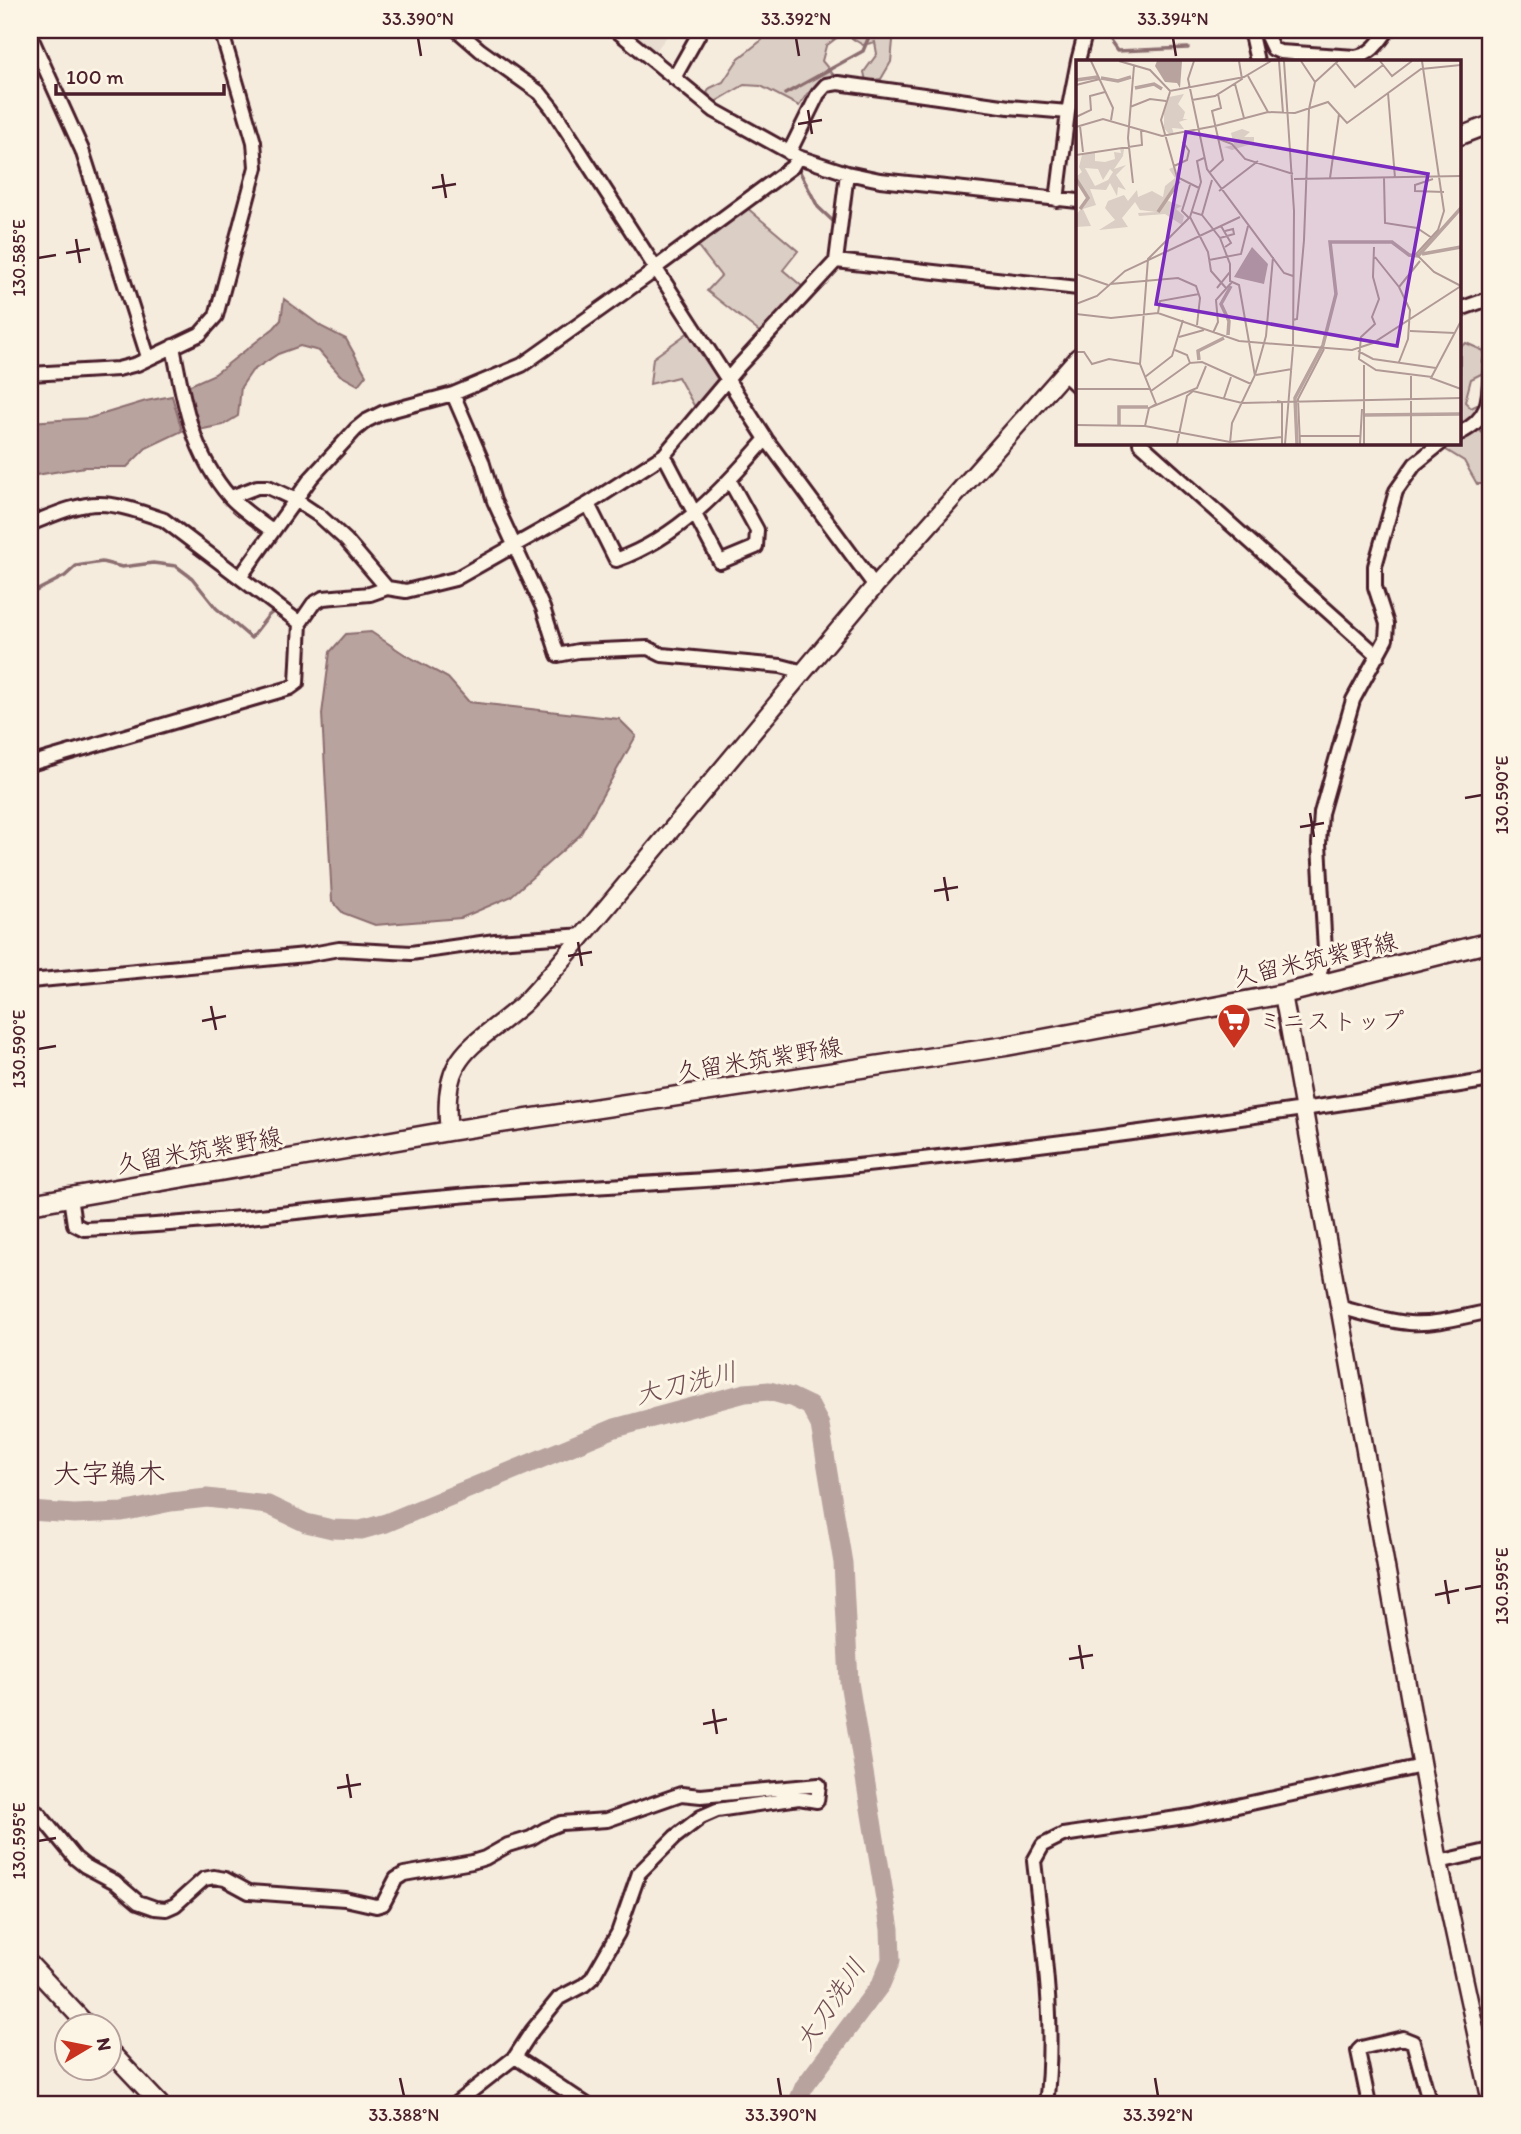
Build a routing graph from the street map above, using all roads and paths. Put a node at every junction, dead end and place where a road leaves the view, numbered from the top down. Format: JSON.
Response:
{"nodes":[{"id":1,"x":221,"y":30,"type":"edge"},
{"id":2,"x":457,"y":30,"type":"edge"},
{"id":3,"x":616,"y":30,"type":"edge"},
{"id":4,"x":701,"y":30,"type":"edge"},
{"id":5,"x":1086,"y":30,"type":"edge"},
{"id":6,"x":1250,"y":30,"type":"edge"},
{"id":7,"x":1264,"y":30,"type":"edge"},
{"id":8,"x":1388,"y":30,"type":"edge"},
{"id":9,"x":30,"y":35,"type":"edge"},
{"id":10,"x":1078,"y":60,"type":"edge"},
{"id":11,"x":1257,"y":60,"type":"edge"},
{"id":12,"x":1076,"y":71,"type":"edge"},
{"id":13,"x":674,"y":78,"type":"junction"},
{"id":14,"x":1068,"y":112,"type":"junction"},
{"id":15,"x":1491,"y":124,"type":"edge"},
{"id":16,"x":1462,"y":135,"type":"edge"},
{"id":17,"x":794,"y":155,"type":"junction"},
{"id":18,"x":847,"y":173,"type":"junction"},
{"id":19,"x":1056,"y":200,"type":"junction"},
{"id":20,"x":1076,"y":201,"type":"edge"},
{"id":21,"x":836,"y":261,"type":"junction"},
{"id":22,"x":654,"y":269,"type":"junction"},
{"id":23,"x":1076,"y":288,"type":"edge"},
{"id":24,"x":1491,"y":298,"type":"edge"},
{"id":25,"x":1462,"y":308,"type":"edge"},
{"id":26,"x":173,"y":346,"type":"junction"},
{"id":27,"x":148,"y":357,"type":"junction"},
{"id":28,"x":1076,"y":359,"type":"edge"},
{"id":29,"x":1491,"y":362,"type":"edge"},
{"id":30,"x":1063,"y":373,"type":"junction"},
{"id":31,"x":30,"y":374,"type":"edge"},
{"id":32,"x":728,"y":381,"type":"junction"},
{"id":33,"x":1076,"y":385,"type":"edge"},
{"id":34,"x":453,"y":394,"type":"junction"},
{"id":35,"x":1462,"y":432,"type":"edge"},
{"id":36,"x":766,"y":439,"type":"junction"},
{"id":37,"x":1141,"y":444,"type":"edge"},
{"id":38,"x":1440,"y":444,"type":"edge"},
{"id":39,"x":664,"y":455,"type":"junction"},
{"id":40,"x":730,"y":481,"type":"junction"},
{"id":41,"x":231,"y":497,"type":"junction"},
{"id":42,"x":294,"y":499,"type":"junction"},
{"id":43,"x":588,"y":504,"type":"junction"},
{"id":44,"x":695,"y":514,"type":"junction"},
{"id":45,"x":30,"y":524,"type":"edge"},
{"id":46,"x":272,"y":531,"type":"junction"},
{"id":47,"x":514,"y":545,"type":"junction"},
{"id":48,"x":241,"y":576,"type":"junction"},
{"id":49,"x":875,"y":586,"type":"junction"},
{"id":50,"x":387,"y":588,"type":"junction"},
{"id":51,"x":300,"y":623,"type":"junction"},
{"id":52,"x":1378,"y":656,"type":"junction"},
{"id":53,"x":804,"y":672,"type":"junction"},
{"id":54,"x":30,"y":764,"type":"edge"},
{"id":55,"x":585,"y":935,"type":"junction"},
{"id":56,"x":1491,"y":942,"type":"edge"},
{"id":57,"x":30,"y":981,"type":"edge"},
{"id":58,"x":1317,"y":986,"type":"junction"},
{"id":59,"x":1283,"y":993,"type":"junction"},
{"id":60,"x":1491,"y":1080,"type":"edge"},
{"id":61,"x":1304,"y":1110,"type":"junction"},
{"id":62,"x":449,"y":1131,"type":"junction"},
{"id":63,"x":70,"y":1197,"type":"junction"},
{"id":64,"x":30,"y":1204,"type":"edge"},
{"id":65,"x":1339,"y":1307,"type":"junction"},
{"id":66,"x":1491,"y":1311,"type":"edge"},
{"id":67,"x":1422,"y":1766,"type":"junction"},
{"id":68,"x":30,"y":1808,"type":"edge"},
{"id":69,"x":1491,"y":1850,"type":"edge"},
{"id":70,"x":1439,"y":1863,"type":"junction"},
{"id":71,"x":30,"y":1964,"type":"edge"},
{"id":72,"x":74,"y":2011,"type":"edge"},
{"id":73,"x":515,"y":2057,"type":"junction"},
{"id":74,"x":122,"y":2064,"type":"edge"},
{"id":75,"x":1491,"y":2102,"type":"edge"},
{"id":76,"x":160,"y":2104,"type":"edge"},
{"id":77,"x":455,"y":2104,"type":"edge"},
{"id":78,"x":586,"y":2104,"type":"edge"},
{"id":79,"x":1045,"y":2104,"type":"edge"},
{"id":80,"x":1369,"y":2104,"type":"edge"},
{"id":81,"x":1430,"y":2104,"type":"edge"}],
"edges":[{"from":1,"to":26,"type":"street"},
{"from":2,"to":22,"type":"street"},
{"from":3,"to":13,"type":"street"},
{"from":4,"to":13,"type":"street"},
{"from":5,"to":10,"type":"street"},
{"from":6,"to":11,"type":"street"},
{"from":7,"to":8,"type":"street"},
{"from":9,"to":27,"type":"street"},
{"from":12,"to":14,"type":"street"},
{"from":13,"to":17,"type":"street"},
{"from":14,"to":17,"type":"street"},
{"from":14,"to":19,"type":"street"},
{"from":15,"to":16,"type":"street"},
{"from":17,"to":18,"type":"street"},
{"from":17,"to":22,"type":"street"},
{"from":18,"to":19,"type":"street"},
{"from":18,"to":21,"type":"street"},
{"from":19,"to":20,"type":"street"},
{"from":21,"to":23,"type":"street"},
{"from":21,"to":32,"type":"street"},
{"from":22,"to":32,"type":"street"},
{"from":22,"to":34,"type":"street"},
{"from":24,"to":25,"type":"street"},
{"from":26,"to":27,"type":"street"},
{"from":26,"to":41,"type":"street"},
{"from":27,"to":31,"type":"street"},
{"from":28,"to":30,"type":"street"},
{"from":29,"to":35,"type":"street"},
{"from":30,"to":33,"type":"street"},
{"from":30,"to":49,"type":"street"},
{"from":32,"to":36,"type":"street"},
{"from":32,"to":39,"type":"street"},
{"from":34,"to":42,"type":"street"},
{"from":34,"to":47,"type":"street"},
{"from":36,"to":40,"type":"street"},
{"from":36,"to":49,"type":"street"},
{"from":37,"to":52,"type":"street"},
{"from":38,"to":52,"type":"street"},
{"from":39,"to":43,"type":"street"},
{"from":39,"to":44,"type":"street"},
{"from":40,"to":44,"type":"street"},
{"from":40,"to":44,"type":"street"},
{"from":41,"to":42,"type":"street"},
{"from":41,"to":46,"type":"street"},
{"from":42,"to":46,"type":"street"},
{"from":42,"to":50,"type":"street"},
{"from":43,"to":44,"type":"street"},
{"from":43,"to":47,"type":"street"},
{"from":45,"to":48,"type":"street"},
{"from":46,"to":48,"type":"street"},
{"from":47,"to":50,"type":"street"},
{"from":47,"to":53,"type":"street"},
{"from":48,"to":51,"type":"street"},
{"from":49,"to":53,"type":"street"},
{"from":50,"to":51,"type":"street"},
{"from":51,"to":54,"type":"street"},
{"from":52,"to":58,"type":"street"},
{"from":53,"to":55,"type":"street"},
{"from":55,"to":57,"type":"street"},
{"from":55,"to":62,"type":"street"},
{"from":56,"to":58,"type":"main road","name":"久留米筑紫野線"},
{"from":58,"to":59,"type":"main road","name":"久留米筑紫野線"},
{"from":59,"to":61,"type":"street"},
{"from":59,"to":62,"type":"main road","name":"久留米筑紫野線"},
{"from":60,"to":61,"type":"street"},
{"from":61,"to":63,"type":"street"},
{"from":61,"to":65,"type":"street"},
{"from":62,"to":63,"type":"main road","name":"久留米筑紫野線"},
{"from":63,"to":64,"type":"main road","name":"久留米筑紫野線"},
{"from":65,"to":66,"type":"street"},
{"from":65,"to":67,"type":"street"},
{"from":67,"to":70,"type":"street"},
{"from":67,"to":79,"type":"street"},
{"from":68,"to":73,"type":"street"},
{"from":69,"to":70,"type":"street"},
{"from":70,"to":75,"type":"street"},
{"from":71,"to":72,"type":"street"},
{"from":73,"to":77,"type":"street"},
{"from":73,"to":78,"type":"street"},
{"from":74,"to":76,"type":"street"},
{"from":80,"to":81,"type":"street"}]}
